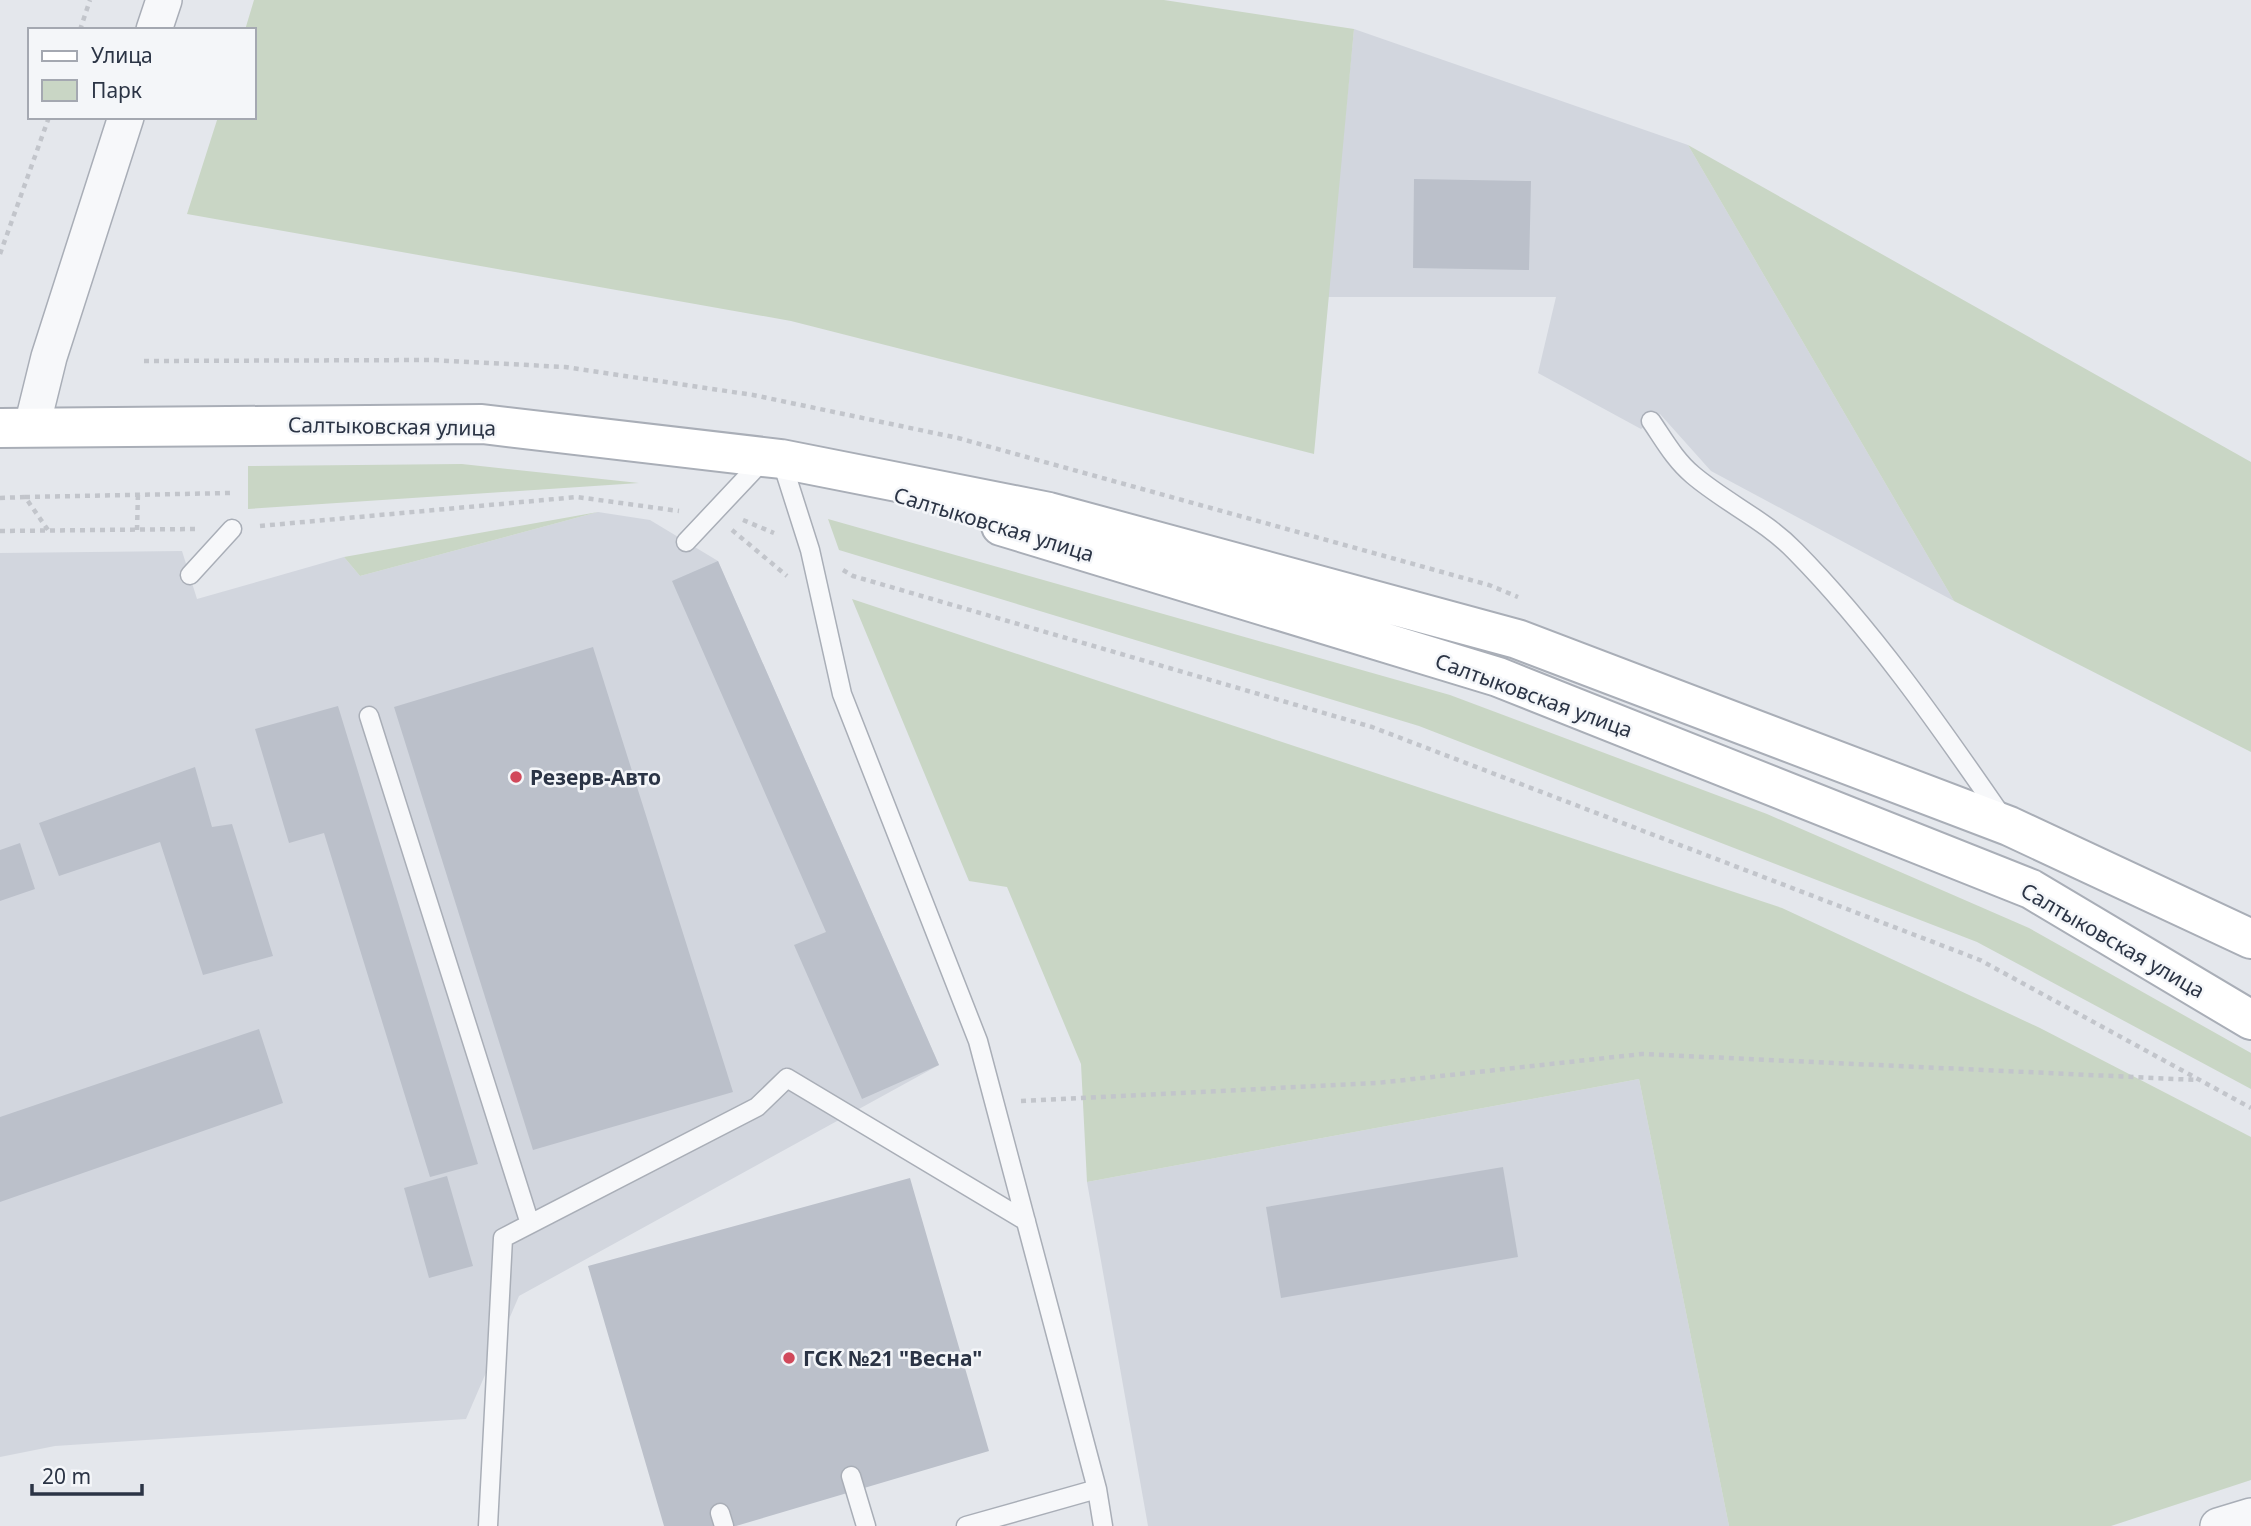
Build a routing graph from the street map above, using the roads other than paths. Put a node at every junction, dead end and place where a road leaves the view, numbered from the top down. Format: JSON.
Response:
{"nodes":[{"id":1,"x":164,"y":0,"type":"edge"},
{"id":2,"x":155,"y":28,"type":"edge"},
{"id":3,"x":125,"y":119,"type":"edge"},
{"id":4,"x":1651,"y":421,"type":"dead end"},
{"id":5,"x":16,"y":427,"type":"edge"},
{"id":6,"x":773,"y":458,"type":"junction"},
{"id":7,"x":232,"y":529,"type":"road end"},
{"id":8,"x":687,"y":542,"type":"dead end"},
{"id":9,"x":190,"y":575,"type":"dead end"},
{"id":10,"x":369,"y":716,"type":"dead end"},
{"id":11,"x":2009,"y":826,"type":"junction"},
{"id":12,"x":2251,"y":939,"type":"edge"},
{"id":13,"x":2251,"y":1020,"type":"edge"},
{"id":14,"x":1026,"y":1221,"type":"junction"},
{"id":15,"x":530,"y":1224,"type":"junction"},
{"id":16,"x":851,"y":1476,"type":"dead end"},
{"id":17,"x":1097,"y":1489,"type":"junction"},
{"id":18,"x":2251,"y":1516,"type":"edge"},
{"id":19,"x":488,"y":1526,"type":"edge"},
{"id":20,"x":866,"y":1526,"type":"edge"},
{"id":21,"x":966,"y":1526,"type":"edge"},
{"id":22,"x":1103,"y":1526,"type":"edge"},
{"id":23,"x":2218,"y":1526,"type":"edge"}],
"edges":[{"from":1,"to":2,"type":"street"},
{"from":3,"to":5,"type":"street"},
{"from":4,"to":11,"type":"lane"},
{"from":5,"to":6,"type":"main road","name":"Салтыковская улица"},
{"from":6,"to":8,"type":"lane"},
{"from":6,"to":11,"type":"main road","name":"Салтыковская улица"},
{"from":6,"to":13,"type":"main road","name":"Салтыковская улица"},
{"from":6,"to":14,"type":"lane"},
{"from":7,"to":9,"type":"lane"},
{"from":10,"to":15,"type":"lane"},
{"from":11,"to":12,"type":"main road","name":"Салтыковская улица"},
{"from":14,"to":15,"type":"lane"},
{"from":14,"to":17,"type":"lane"},
{"from":15,"to":19,"type":"lane"},
{"from":16,"to":20,"type":"lane"},
{"from":17,"to":21,"type":"lane"},
{"from":17,"to":22,"type":"lane"},
{"from":18,"to":23,"type":"street"}]}
